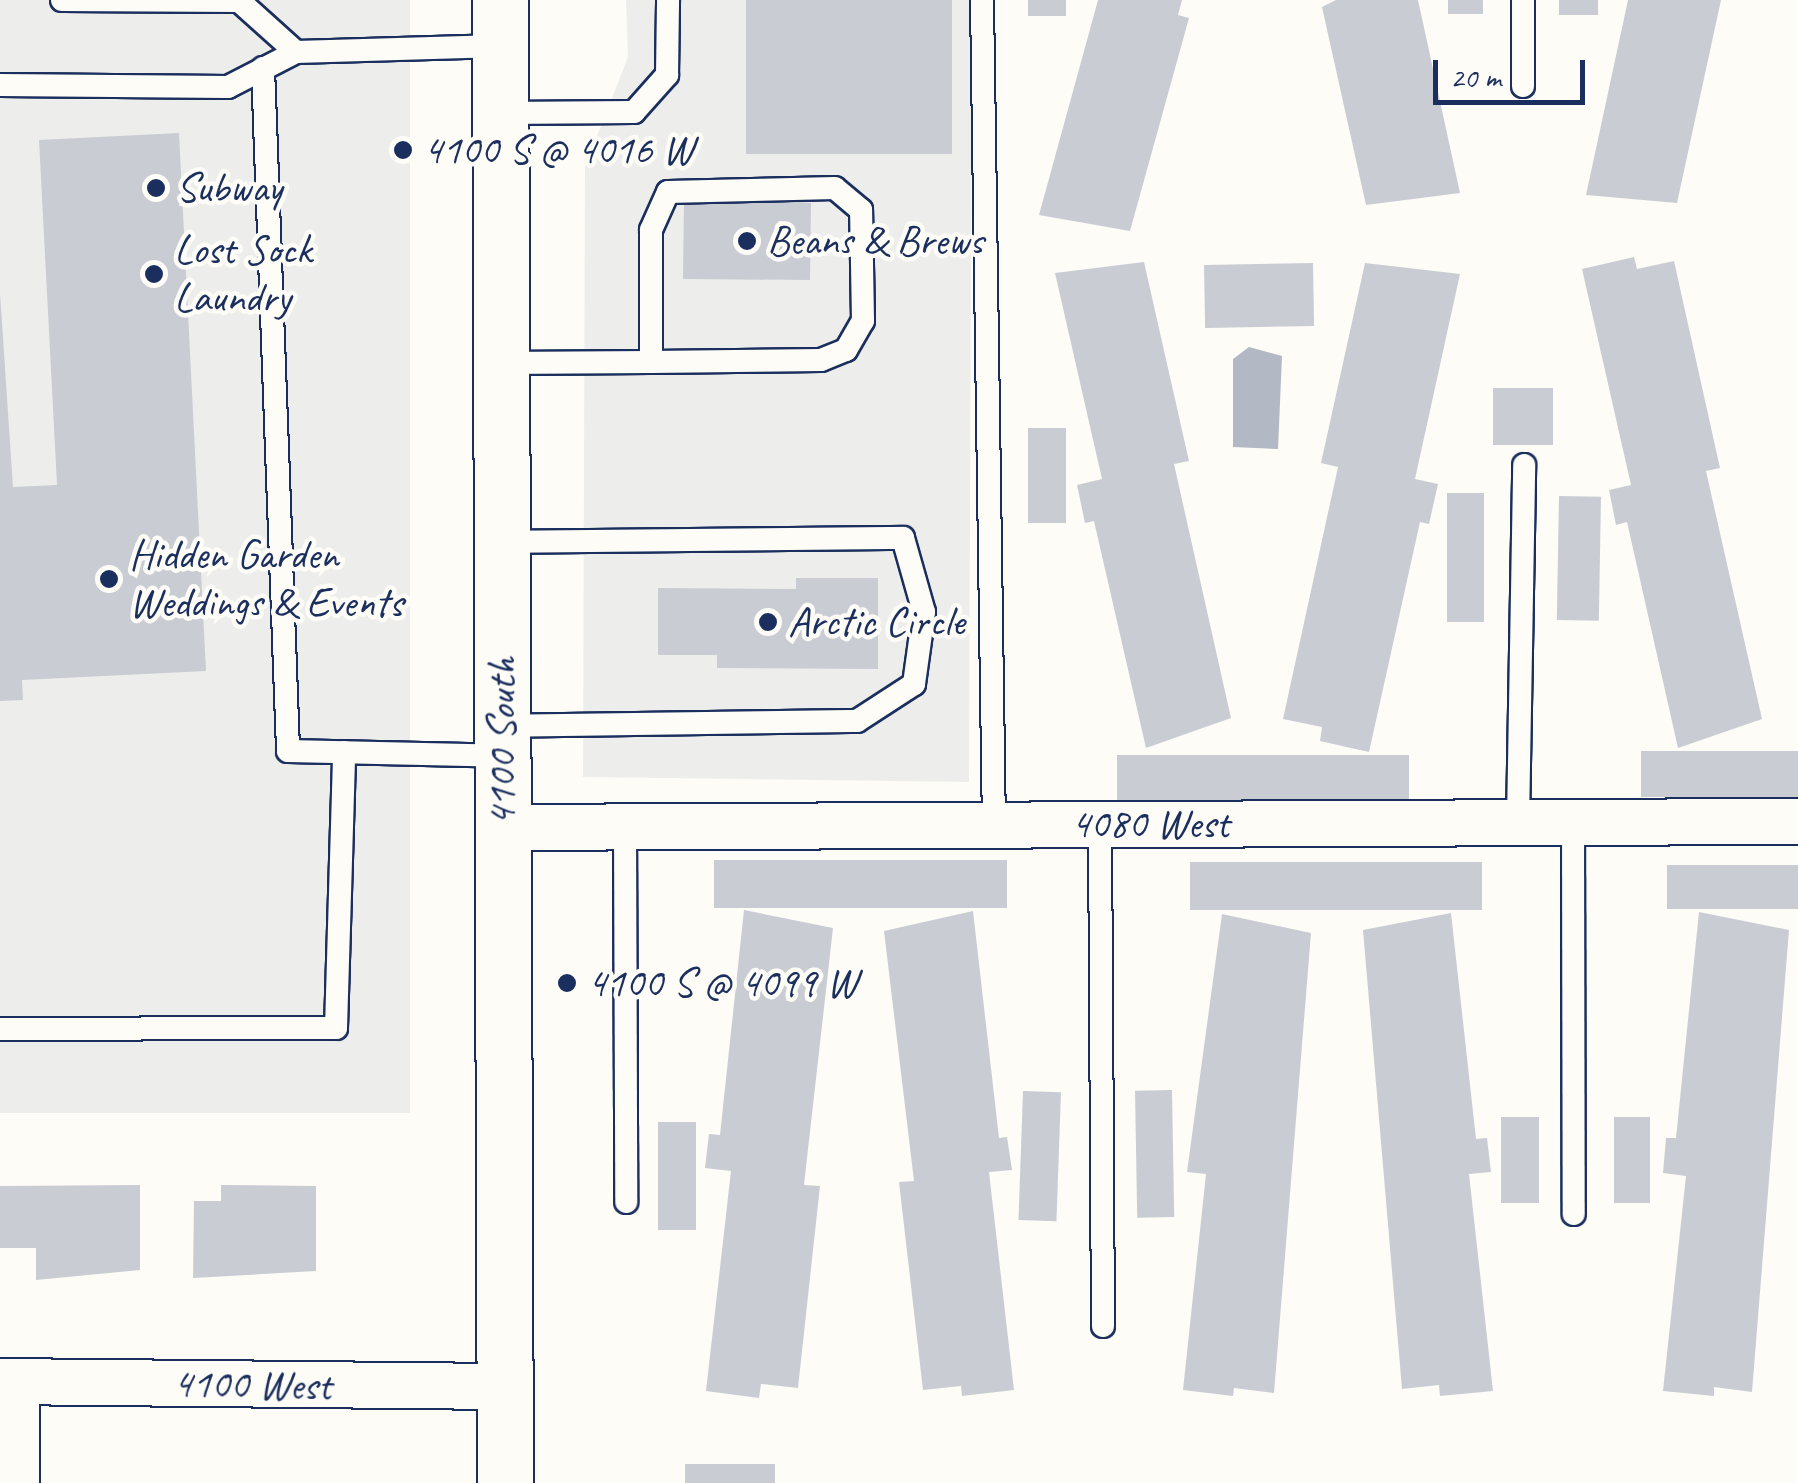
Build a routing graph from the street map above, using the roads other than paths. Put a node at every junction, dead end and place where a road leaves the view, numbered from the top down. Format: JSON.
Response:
{"nodes":[{"id":1,"x":62,"y":0,"type":"edge"},
{"id":2,"x":238,"y":0,"type":"edge"},
{"id":3,"x":668,"y":0,"type":"edge"},
{"id":4,"x":982,"y":0,"type":"edge"},
{"id":5,"x":1523,"y":0,"type":"edge"},
{"id":6,"x":152,"y":2,"type":"edge"},
{"id":7,"x":500,"y":23,"type":"edge"},
{"id":8,"x":296,"y":52,"type":"junction"},
{"id":9,"x":263,"y":68,"type":"junction"},
{"id":10,"x":0,"y":85,"type":"edge"},
{"id":11,"x":1523,"y":86,"type":"dead end"},
{"id":12,"x":500,"y":113,"type":"junction"},
{"id":13,"x":650,"y":362,"type":"junction"},
{"id":14,"x":500,"y":363,"type":"junction"},
{"id":15,"x":1524,"y":465,"type":"dead end"},
{"id":16,"x":501,"y":542,"type":"junction"},
{"id":17,"x":502,"y":741,"type":"junction"},
{"id":18,"x":344,"y":752,"type":"junction"},
{"id":19,"x":1798,"y":821,"type":"edge"},
{"id":20,"x":1518,"y":822,"type":"junction"},
{"id":21,"x":1573,"y":822,"type":"junction"},
{"id":22,"x":1100,"y":824,"type":"junction"},
{"id":23,"x":994,"y":825,"type":"junction"},
{"id":24,"x":625,"y":826,"type":"junction"},
{"id":25,"x":502,"y":827,"type":"junction"},
{"id":26,"x":0,"y":1029,"type":"edge"},
{"id":27,"x":626,"y":1202,"type":"dead end"},
{"id":28,"x":1574,"y":1214,"type":"dead end"},
{"id":29,"x":1103,"y":1326,"type":"dead end"},
{"id":30,"x":8,"y":1382,"type":"edge"},
{"id":31,"x":504,"y":1386,"type":"junction"},
{"id":32,"x":16,"y":1483,"type":"edge"},
{"id":33,"x":505,"y":1483,"type":"edge"}],
"edges":[{"from":1,"to":6,"type":"lane"},
{"from":2,"to":6,"type":"lane"},
{"from":2,"to":8,"type":"lane"},
{"from":3,"to":12,"type":"lane"},
{"from":4,"to":23,"type":"lane"},
{"from":5,"to":11,"type":"lane"},
{"from":7,"to":8,"type":"lane"},
{"from":7,"to":12,"type":"main road","name":"4100 South"},
{"from":8,"to":9,"type":"lane"},
{"from":9,"to":10,"type":"lane"},
{"from":9,"to":18,"type":"lane"},
{"from":12,"to":14,"type":"main road","name":"4100 South"},
{"from":13,"to":13,"type":"lane"},
{"from":13,"to":14,"type":"lane"},
{"from":14,"to":16,"type":"main road","name":"4100 South"},
{"from":15,"to":20,"type":"lane"},
{"from":16,"to":17,"type":"main road","name":"4100 South"},
{"from":16,"to":17,"type":"lane"},
{"from":17,"to":18,"type":"lane"},
{"from":17,"to":25,"type":"main road","name":"4100 South"},
{"from":18,"to":26,"type":"lane"},
{"from":19,"to":21,"type":"street","name":"4080 West"},
{"from":20,"to":21,"type":"street","name":"4080 West"},
{"from":20,"to":22,"type":"street","name":"4080 West"},
{"from":21,"to":28,"type":"lane"},
{"from":22,"to":23,"type":"street","name":"4080 West"},
{"from":22,"to":29,"type":"lane"},
{"from":23,"to":24,"type":"street","name":"4080 West"},
{"from":24,"to":25,"type":"street","name":"4080 West"},
{"from":24,"to":27,"type":"lane"},
{"from":25,"to":31,"type":"main road","name":"4100 South"},
{"from":30,"to":31,"type":"street","name":"4100 West"},
{"from":30,"to":32,"type":"street"},
{"from":31,"to":33,"type":"main road","name":"4100 South"}]}
